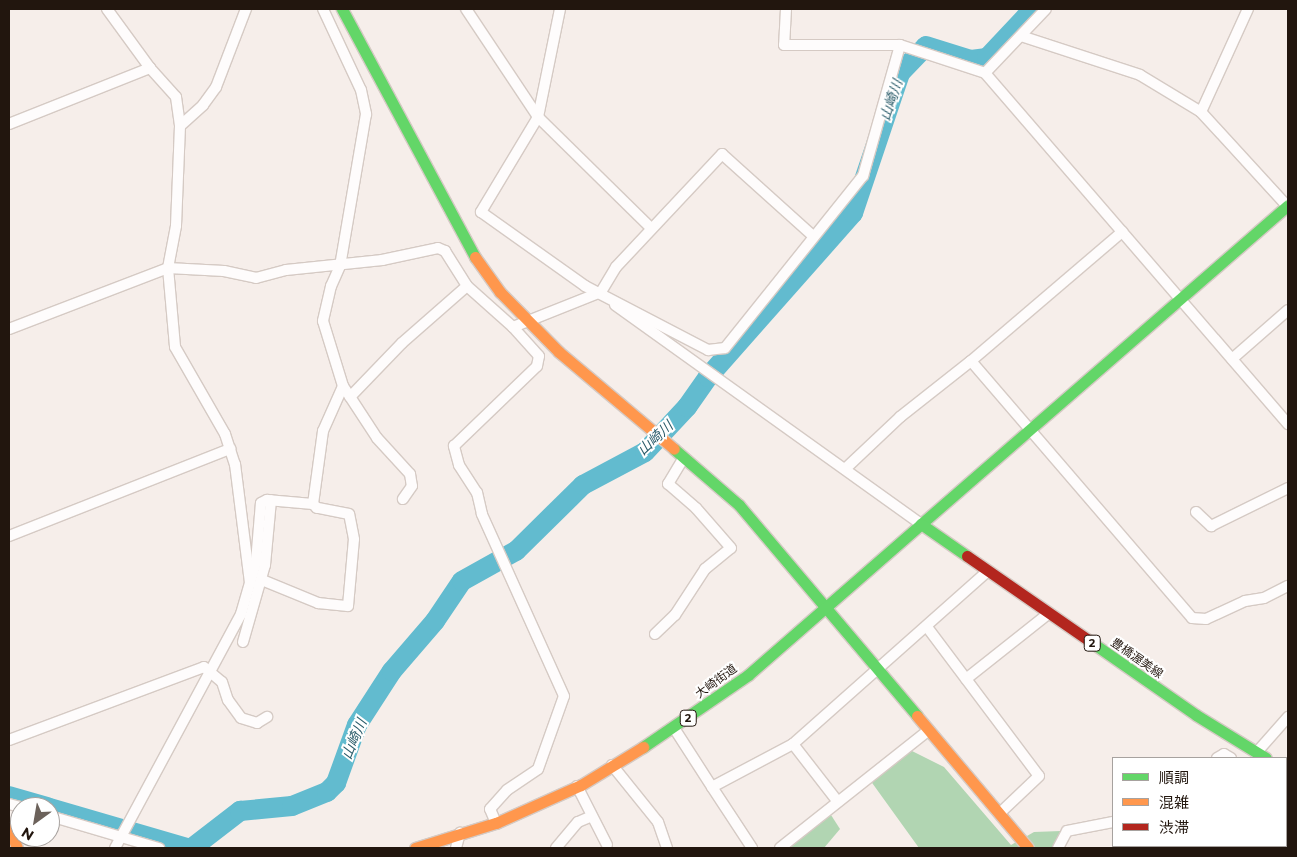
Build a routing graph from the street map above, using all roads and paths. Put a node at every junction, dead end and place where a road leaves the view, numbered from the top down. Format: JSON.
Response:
{"nodes":[{"id":1,"x":107,"y":9,"type":"edge"},
{"id":2,"x":246,"y":9,"type":"edge"},
{"id":3,"x":323,"y":9,"type":"edge"},
{"id":4,"x":342,"y":9,"type":"edge"},
{"id":5,"x":466,"y":9,"type":"edge"},
{"id":6,"x":560,"y":9,"type":"edge"},
{"id":7,"x":786,"y":9,"type":"edge"},
{"id":8,"x":1046,"y":9,"type":"edge"},
{"id":9,"x":1248,"y":9,"type":"edge"},
{"id":10,"x":1020,"y":36,"type":"junction"},
{"id":11,"x":900,"y":45,"type":"junction"},
{"id":12,"x":150,"y":68,"type":"junction"},
{"id":13,"x":985,"y":73,"type":"junction"},
{"id":14,"x":1202,"y":112,"type":"junction"},
{"id":15,"x":538,"y":117,"type":"junction"},
{"id":16,"x":9,"y":124,"type":"edge"},
{"id":17,"x":180,"y":126,"type":"junction"},
{"id":18,"x":1288,"y":206,"type":"edge"},
{"id":19,"x":650,"y":228,"type":"junction"},
{"id":20,"x":1122,"y":232,"type":"junction"},
{"id":21,"x":813,"y":236,"type":"junction"},
{"id":22,"x":340,"y":266,"type":"junction"},
{"id":23,"x":168,"y":268,"type":"junction"},
{"id":24,"x":467,"y":286,"type":"junction"},
{"id":25,"x":601,"y":292,"type":"junction"},
{"id":26,"x":1180,"y":299,"type":"junction"},
{"id":27,"x":1288,"y":310,"type":"edge"},
{"id":28,"x":527,"y":321,"type":"junction"},
{"id":29,"x":513,"y":327,"type":"junction"},
{"id":30,"x":9,"y":329,"type":"edge"},
{"id":31,"x":1232,"y":359,"type":"junction"},
{"id":32,"x":971,"y":361,"type":"junction"},
{"id":33,"x":342,"y":386,"type":"junction"},
{"id":34,"x":350,"y":397,"type":"junction"},
{"id":35,"x":1288,"y":424,"type":"edge"},
{"id":36,"x":1032,"y":428,"type":"junction"},
{"id":37,"x":230,"y":449,"type":"junction"},
{"id":38,"x":684,"y":457,"type":"junction"},
{"id":39,"x":845,"y":469,"type":"junction"},
{"id":40,"x":1288,"y":488,"type":"edge"},
{"id":41,"x":403,"y":499,"type":"dead end"},
{"id":42,"x":271,"y":500,"type":"junction"},
{"id":43,"x":313,"y":504,"type":"junction"},
{"id":44,"x":1196,"y":512,"type":"dead end"},
{"id":45,"x":921,"y":524,"type":"junction"},
{"id":46,"x":9,"y":536,"type":"edge"},
{"id":47,"x":988,"y":571,"type":"junction"},
{"id":48,"x":262,"y":580,"type":"junction"},
{"id":49,"x":250,"y":583,"type":"junction"},
{"id":50,"x":1288,"y":586,"type":"edge"},
{"id":51,"x":825,"y":608,"type":"junction"},
{"id":52,"x":1048,"y":614,"type":"junction"},
{"id":53,"x":927,"y":627,"type":"junction"},
{"id":54,"x":655,"y":634,"type":"dead end"},
{"id":55,"x":243,"y":642,"type":"dead end"},
{"id":56,"x":877,"y":670,"type":"junction"},
{"id":57,"x":211,"y":673,"type":"junction"},
{"id":58,"x":966,"y":679,"type":"junction"},
{"id":59,"x":267,"y":717,"type":"dead end"},
{"id":60,"x":1288,"y":717,"type":"edge"},
{"id":61,"x":674,"y":728,"type":"junction"},
{"id":62,"x":929,"y":730,"type":"junction"},
{"id":63,"x":9,"y":740,"type":"edge"},
{"id":64,"x":793,"y":744,"type":"junction"},
{"id":65,"x":1256,"y":755,"type":"edge"},
{"id":66,"x":612,"y":765,"type":"junction"},
{"id":67,"x":577,"y":786,"type":"junction"},
{"id":68,"x":712,"y":787,"type":"junction"},
{"id":69,"x":838,"y":802,"type":"junction"},
{"id":70,"x":1000,"y":813,"type":"junction"},
{"id":71,"x":592,"y":816,"type":"junction"},
{"id":72,"x":60,"y":818,"type":"edge"},
{"id":73,"x":496,"y":822,"type":"junction"},
{"id":74,"x":1112,"y":822,"type":"edge"},
{"id":75,"x":9,"y":826,"type":"edge"},
{"id":76,"x":123,"y":833,"type":"junction"},
{"id":77,"x":460,"y":833,"type":"junction"},
{"id":78,"x":607,"y":845,"type":"dead end"},
{"id":79,"x":15,"y":848,"type":"edge"},
{"id":80,"x":115,"y":848,"type":"edge"},
{"id":81,"x":159,"y":848,"type":"edge"},
{"id":82,"x":415,"y":848,"type":"edge"},
{"id":83,"x":456,"y":848,"type":"edge"},
{"id":84,"x":556,"y":848,"type":"edge"},
{"id":85,"x":667,"y":848,"type":"edge"},
{"id":86,"x":752,"y":848,"type":"edge"},
{"id":87,"x":780,"y":848,"type":"edge"},
{"id":88,"x":1028,"y":848,"type":"edge"},
{"id":89,"x":1058,"y":848,"type":"edge"}],
"edges":[{"from":1,"to":12,"type":"street"},
{"from":2,"to":17,"type":"street"},
{"from":3,"to":22,"type":"street"},
{"from":4,"to":28,"type":"street"},
{"from":5,"to":15,"type":"street"},
{"from":6,"to":15,"type":"street"},
{"from":7,"to":11,"type":"street"},
{"from":8,"to":10,"type":"street"},
{"from":9,"to":14,"type":"street"},
{"from":10,"to":13,"type":"street"},
{"from":10,"to":14,"type":"street"},
{"from":11,"to":13,"type":"street"},
{"from":11,"to":21,"type":"street"},
{"from":12,"to":16,"type":"street"},
{"from":12,"to":17,"type":"street"},
{"from":13,"to":20,"type":"street"},
{"from":14,"to":18,"type":"street"},
{"from":15,"to":19,"type":"street"},
{"from":15,"to":25,"type":"street"},
{"from":17,"to":23,"type":"street"},
{"from":18,"to":26,"type":"street","name":"大崎街道"},
{"from":19,"to":21,"type":"street"},
{"from":19,"to":25,"type":"street"},
{"from":20,"to":26,"type":"street"},
{"from":20,"to":32,"type":"street"},
{"from":21,"to":25,"type":"street"},
{"from":22,"to":23,"type":"street"},
{"from":22,"to":24,"type":"street"},
{"from":22,"to":33,"type":"street"},
{"from":23,"to":30,"type":"street"},
{"from":23,"to":37,"type":"street"},
{"from":24,"to":29,"type":"street"},
{"from":24,"to":34,"type":"street"},
{"from":25,"to":28,"type":"street"},
{"from":25,"to":39,"type":"street"},
{"from":26,"to":31,"type":"street"},
{"from":26,"to":36,"type":"street","name":"大崎街道"},
{"from":27,"to":31,"type":"street"},
{"from":28,"to":29,"type":"street"},
{"from":28,"to":38,"type":"street"},
{"from":29,"to":73,"type":"street"},
{"from":31,"to":35,"type":"street"},
{"from":32,"to":36,"type":"street"},
{"from":32,"to":39,"type":"street"},
{"from":33,"to":34,"type":"street"},
{"from":33,"to":43,"type":"street"},
{"from":34,"to":41,"type":"street"},
{"from":36,"to":45,"type":"street","name":"大崎街道"},
{"from":36,"to":50,"type":"street"},
{"from":37,"to":46,"type":"street"},
{"from":37,"to":49,"type":"street"},
{"from":38,"to":51,"type":"street"},
{"from":38,"to":54,"type":"street"},
{"from":39,"to":45,"type":"street"},
{"from":40,"to":44,"type":"street"},
{"from":42,"to":43,"type":"street"},
{"from":42,"to":48,"type":"street"},
{"from":42,"to":49,"type":"street"},
{"from":43,"to":48,"type":"street"},
{"from":45,"to":47,"type":"street","name":"豊橋渥美線","number":"2"},
{"from":45,"to":51,"type":"street","name":"大崎街道","number":"2"},
{"from":47,"to":52,"type":"street","name":"豊橋渥美線","number":"2"},
{"from":47,"to":53,"type":"street"},
{"from":48,"to":55,"type":"street"},
{"from":49,"to":57,"type":"street"},
{"from":51,"to":56,"type":"street"},
{"from":51,"to":61,"type":"street","name":"大崎街道","number":"2"},
{"from":52,"to":58,"type":"street"},
{"from":52,"to":65,"type":"street","name":"豊橋渥美線","number":"2"},
{"from":53,"to":56,"type":"street"},
{"from":53,"to":58,"type":"street"},
{"from":56,"to":62,"type":"street"},
{"from":56,"to":64,"type":"street"},
{"from":57,"to":59,"type":"street"},
{"from":57,"to":63,"type":"street"},
{"from":57,"to":76,"type":"street"},
{"from":58,"to":70,"type":"street"},
{"from":60,"to":65,"type":"street"},
{"from":61,"to":66,"type":"street","name":"大崎街道","number":"2"},
{"from":61,"to":68,"type":"street"},
{"from":62,"to":69,"type":"street"},
{"from":62,"to":70,"type":"street"},
{"from":64,"to":68,"type":"street"},
{"from":64,"to":69,"type":"street"},
{"from":66,"to":67,"type":"street","name":"大崎街道","number":"2"},
{"from":66,"to":85,"type":"street"},
{"from":67,"to":71,"type":"street"},
{"from":67,"to":73,"type":"street","name":"大崎街道","number":"2"},
{"from":68,"to":86,"type":"street"},
{"from":69,"to":87,"type":"street"},
{"from":70,"to":88,"type":"street"},
{"from":71,"to":78,"type":"street"},
{"from":71,"to":84,"type":"street"},
{"from":72,"to":76,"type":"street"},
{"from":73,"to":77,"type":"street","name":"大崎街道","number":"2"},
{"from":74,"to":89,"type":"street"},
{"from":75,"to":79,"type":"street"},
{"from":76,"to":80,"type":"street"},
{"from":76,"to":81,"type":"street"},
{"from":77,"to":82,"type":"street","name":"大崎街道","number":"2"},
{"from":77,"to":83,"type":"street"}]}
